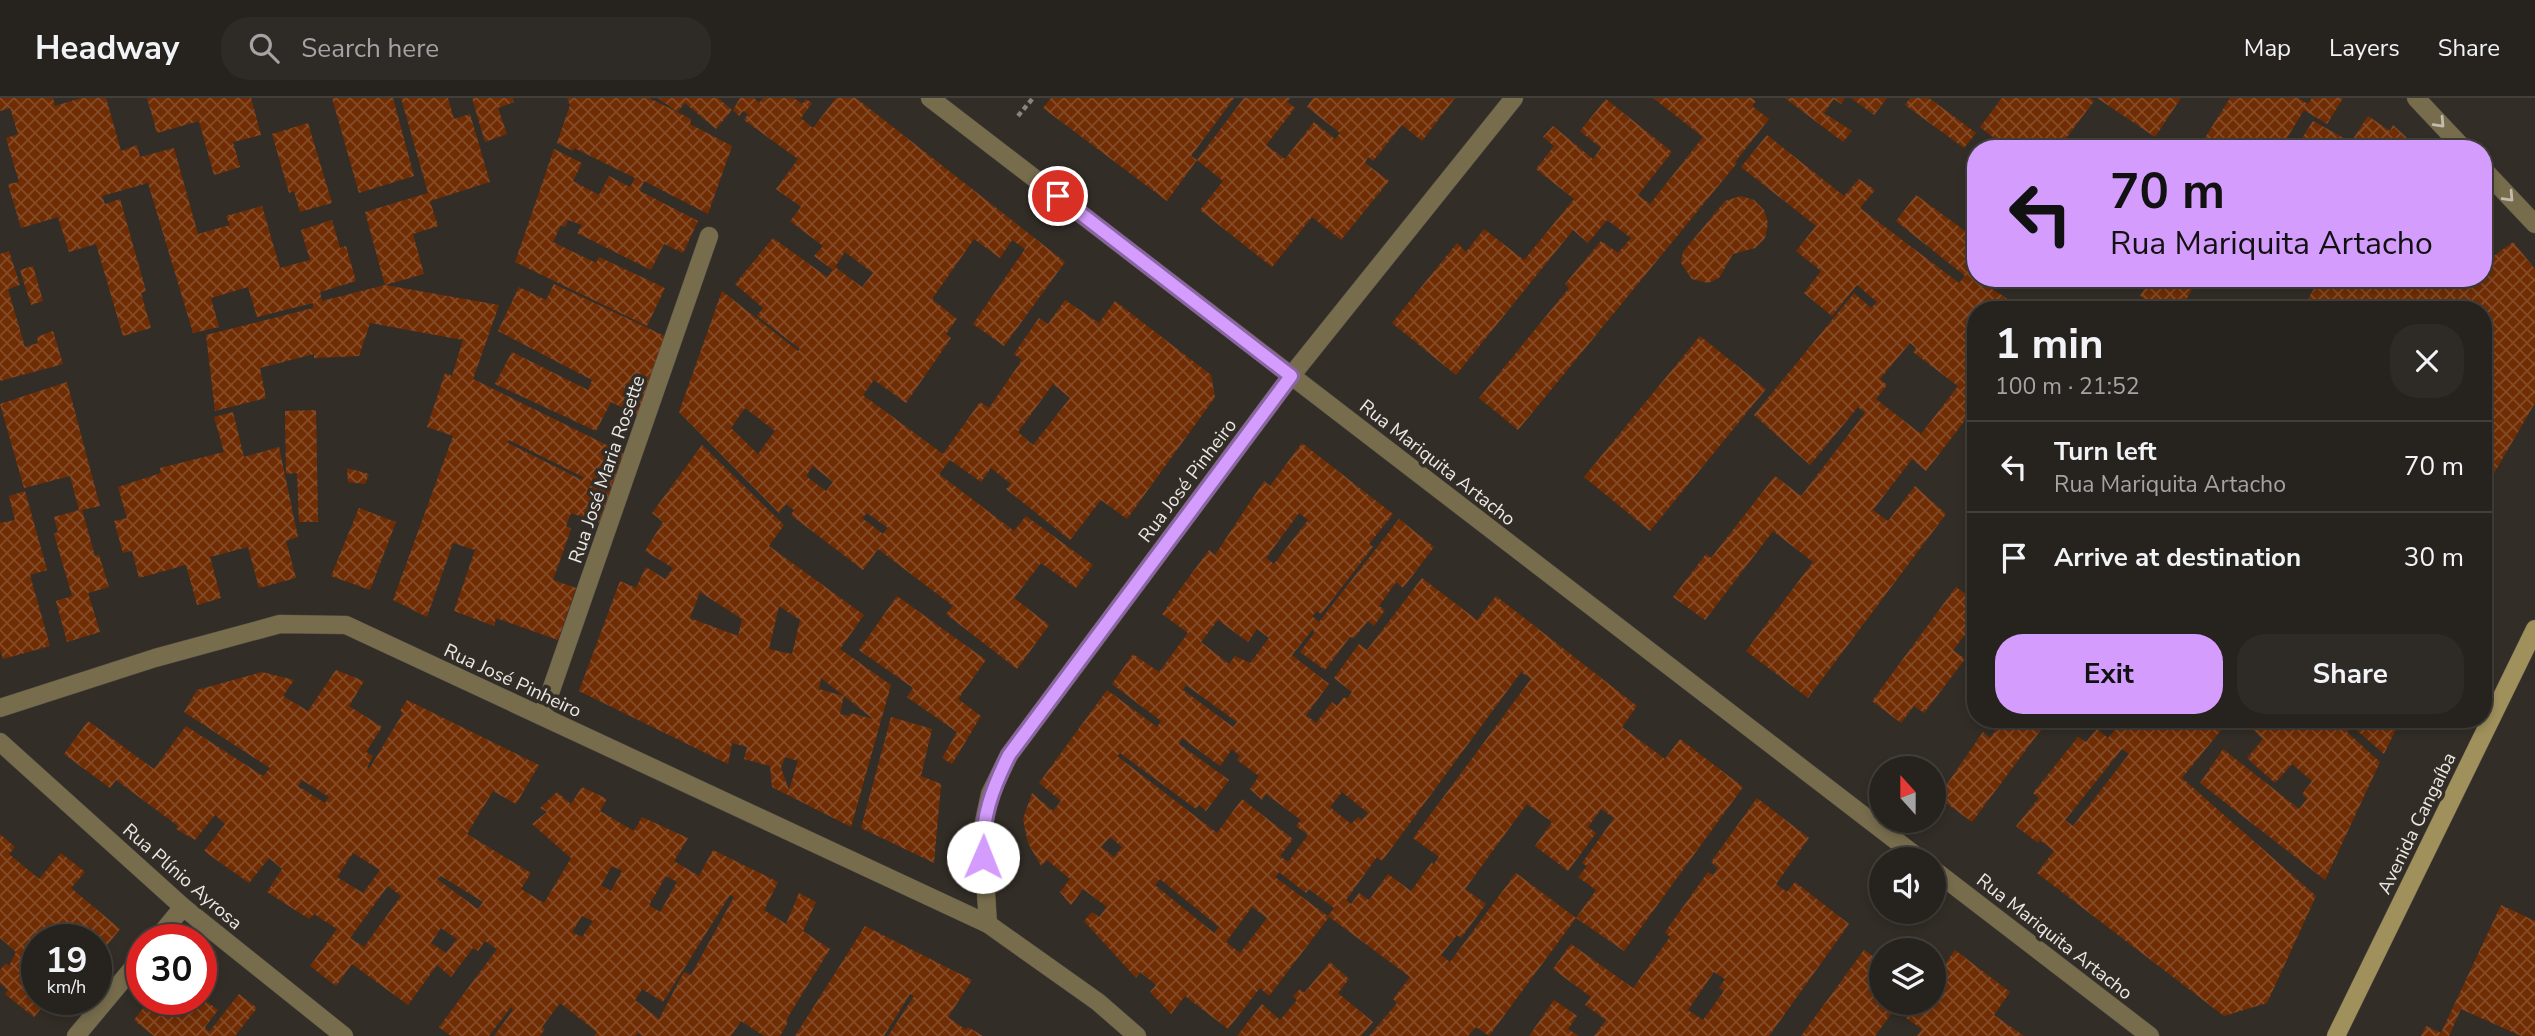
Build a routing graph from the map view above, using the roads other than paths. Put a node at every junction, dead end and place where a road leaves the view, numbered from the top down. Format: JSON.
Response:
{"nodes":[{"id":1,"x":930,"y":98,"type":"edge"},
{"id":2,"x":1514,"y":98,"type":"edge"},
{"id":3,"x":2416,"y":98,"type":"edge"},
{"id":4,"x":2456,"y":140,"type":"edge"},
{"id":5,"x":2492,"y":179,"type":"edge"},
{"id":6,"x":2535,"y":224,"type":"edge"},
{"id":7,"x":709,"y":236,"type":"dead end"},
{"id":8,"x":1291,"y":376,"type":"junction"},
{"id":9,"x":2535,"y":629,"type":"edge"},
{"id":10,"x":0,"y":708,"type":"edge"},
{"id":11,"x":542,"y":716,"type":"junction"},
{"id":12,"x":2492,"y":717,"type":"edge"},
{"id":13,"x":2487,"y":728,"type":"edge"},
{"id":14,"x":0,"y":742,"type":"edge"},
{"id":15,"x":1904,"y":847,"type":"edge"},
{"id":16,"x":1946,"y":879,"type":"edge"},
{"id":17,"x":183,"y":907,"type":"junction"},
{"id":18,"x":169,"y":924,"type":"edge"},
{"id":19,"x":988,"y":924,"type":"junction"},
{"id":20,"x":126,"y":976,"type":"edge"},
{"id":21,"x":76,"y":1036,"type":"edge"},
{"id":22,"x":344,"y":1036,"type":"edge"},
{"id":23,"x":1137,"y":1036,"type":"edge"},
{"id":24,"x":2150,"y":1036,"type":"edge"},
{"id":25,"x":2336,"y":1036,"type":"edge"}],
"edges":[{"from":1,"to":8,"type":"street","name":"Rua Mariquita Artacho"},
{"from":2,"to":8,"type":"street","name":"Rua José Pinheiro"},
{"from":3,"to":4,"type":"street","one_way":true},
{"from":5,"to":6,"type":"street","one_way":true},
{"from":7,"to":11,"type":"street","name":"Rua José Maria Rosette"},
{"from":8,"to":15,"type":"street","name":"Rua Mariquita Artacho"},
{"from":8,"to":19,"type":"street","name":"Rua José Pinheiro"},
{"from":9,"to":12,"type":"main road","name":"Avenida Cangaíba"},
{"from":10,"to":11,"type":"street","name":"Rua José Pinheiro"},
{"from":11,"to":19,"type":"street","name":"Rua José Pinheiro"},
{"from":13,"to":25,"type":"main road","name":"Avenida Cangaíba"},
{"from":14,"to":17,"type":"street","name":"Rua Plínio Ayrosa"},
{"from":16,"to":24,"type":"street","name":"Rua Mariquita Artacho"},
{"from":17,"to":18,"type":"street"},
{"from":17,"to":22,"type":"street","name":"Rua Plínio Ayrosa"},
{"from":19,"to":23,"type":"street","name":"Rua José Pinheiro"},
{"from":20,"to":21,"type":"street"}]}
